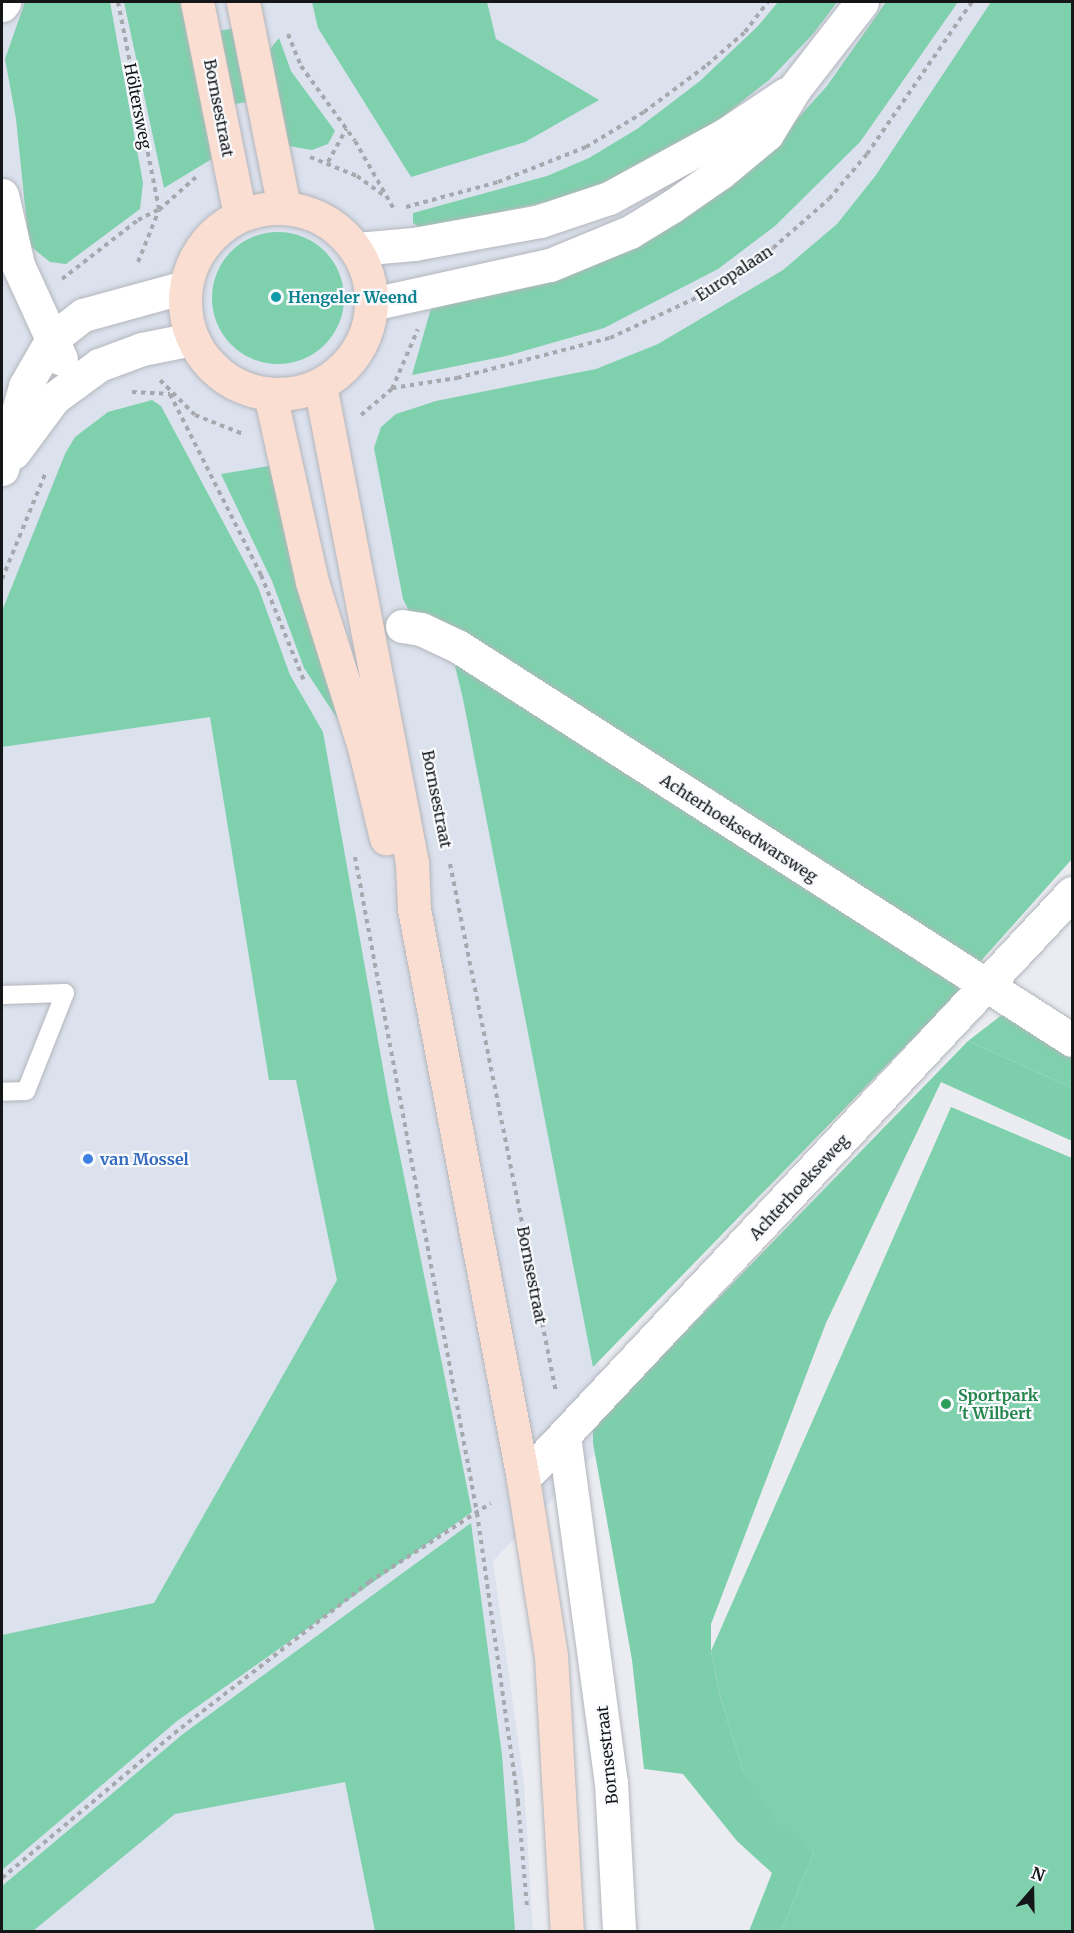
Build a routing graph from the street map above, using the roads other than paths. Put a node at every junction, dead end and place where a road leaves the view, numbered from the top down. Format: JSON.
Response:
{"nodes":[{"id":1,"x":197,"y":2,"type":"edge"},
{"id":2,"x":243,"y":2,"type":"edge"},
{"id":3,"x":862,"y":2,"type":"edge"},
{"id":4,"x":795,"y":88,"type":"junction"},
{"id":5,"x":2,"y":195,"type":"edge"},
{"id":6,"x":284,"y":207,"type":"junction"},
{"id":7,"x":240,"y":215,"type":"junction"},
{"id":8,"x":357,"y":249,"type":"junction"},
{"id":9,"x":185,"y":287,"type":"junction"},
{"id":10,"x":372,"y":304,"type":"junction"},
{"id":11,"x":52,"y":339,"type":"junction"},
{"id":12,"x":192,"y":339,"type":"junction"},
{"id":13,"x":71,"y":382,"type":"junction"},
{"id":14,"x":320,"y":385,"type":"junction"},
{"id":15,"x":270,"y":394,"type":"junction"},
{"id":16,"x":2,"y":470,"type":"edge"},
{"id":17,"x":402,"y":626,"type":"dead end"},
{"id":18,"x":1072,"y":893,"type":"edge"},
{"id":19,"x":414,"y":909,"type":"junction"},
{"id":20,"x":986,"y":988,"type":"junction"},
{"id":21,"x":2,"y":995,"type":"edge"},
{"id":22,"x":1072,"y":1040,"type":"edge"},
{"id":23,"x":2,"y":1092,"type":"edge"},
{"id":24,"x":564,"y":1436,"type":"junction"},
{"id":25,"x":523,"y":1479,"type":"junction"},
{"id":26,"x":567,"y":1932,"type":"edge"},
{"id":27,"x":619,"y":1932,"type":"edge"}],
"edges":[{"from":1,"to":7,"type":"main road","name":"Bornsestraat"},
{"from":2,"to":6,"type":"main road"},
{"from":3,"to":4,"type":"street"},
{"from":4,"to":8,"type":"street"},
{"from":4,"to":10,"type":"street"},
{"from":5,"to":11,"type":"street"},
{"from":6,"to":7,"type":"main road"},
{"from":6,"to":8,"type":"main road"},
{"from":7,"to":9,"type":"main road"},
{"from":8,"to":10,"type":"main road"},
{"from":9,"to":11,"type":"street"},
{"from":9,"to":12,"type":"main road"},
{"from":10,"to":14,"type":"main road"},
{"from":11,"to":13,"type":"street"},
{"from":11,"to":16,"type":"street"},
{"from":12,"to":13,"type":"street"},
{"from":12,"to":15,"type":"main road"},
{"from":13,"to":16,"type":"street"},
{"from":14,"to":15,"type":"main road"},
{"from":14,"to":19,"type":"main road"},
{"from":15,"to":19,"type":"main road"},
{"from":17,"to":20,"type":"street","name":"Achterhoeksedwarsweg"},
{"from":18,"to":20,"type":"street","name":"Achterhoekseweg"},
{"from":19,"to":25,"type":"main road"},
{"from":20,"to":22,"type":"street","name":"Achterhoeksedwarsweg"},
{"from":20,"to":24,"type":"street","name":"Achterhoekseweg"},
{"from":21,"to":23,"type":"lane"},
{"from":24,"to":25,"type":"street","name":"Achterhoekseweg"},
{"from":24,"to":27,"type":"street","name":"Bornsestraat"},
{"from":25,"to":26,"type":"main road"}]}
